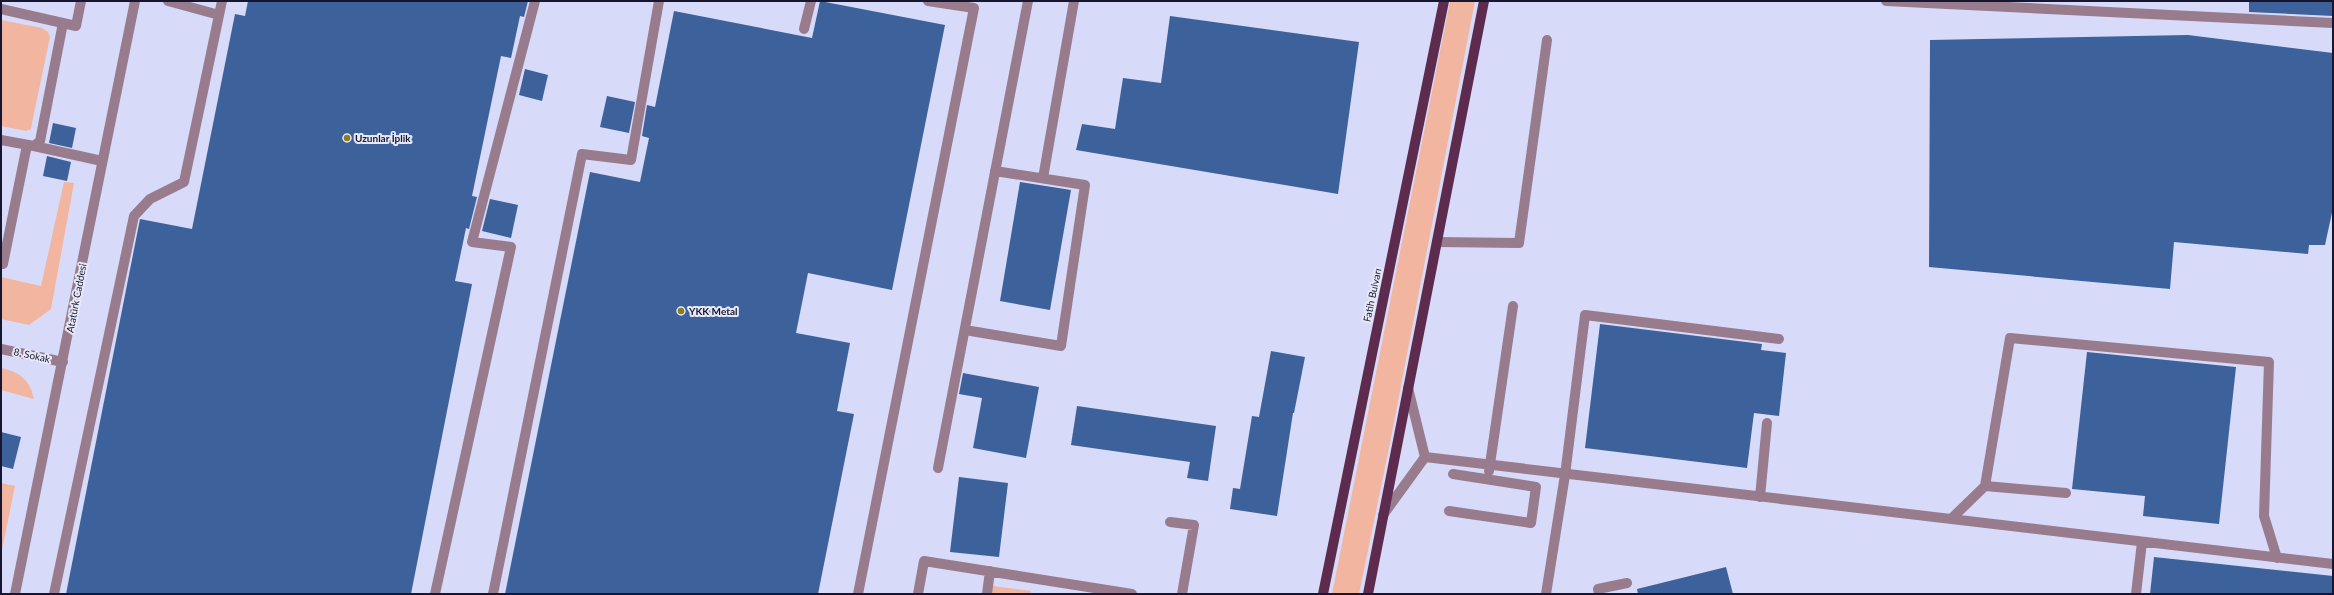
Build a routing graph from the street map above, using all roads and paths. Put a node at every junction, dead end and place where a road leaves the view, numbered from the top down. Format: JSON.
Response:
{"nodes":[{"id":1,"x":81,"y":1,"type":"edge"},
{"id":2,"x":135,"y":1,"type":"edge"},
{"id":3,"x":168,"y":1,"type":"edge"},
{"id":4,"x":222,"y":1,"type":"edge"},
{"id":5,"x":535,"y":1,"type":"edge"},
{"id":6,"x":659,"y":1,"type":"edge"},
{"id":7,"x":811,"y":1,"type":"edge"},
{"id":8,"x":928,"y":1,"type":"edge"},
{"id":9,"x":1028,"y":1,"type":"edge"},
{"id":10,"x":1074,"y":1,"type":"edge"},
{"id":11,"x":1444,"y":1,"type":"edge"},
{"id":12,"x":1886,"y":1,"type":"edge"},
{"id":13,"x":1482,"y":3,"type":"edge"},
{"id":14,"x":1,"y":9,"type":"edge"},
{"id":15,"x":219,"y":16,"type":"junction"},
{"id":16,"x":63,"y":23,"type":"junction"},
{"id":17,"x":2333,"y":23,"type":"edge"},
{"id":18,"x":804,"y":29,"type":"dead end"},
{"id":19,"x":1547,"y":40,"type":"dead end"},
{"id":20,"x":1,"y":140,"type":"edge"},
{"id":21,"x":31,"y":146,"type":"junction"},
{"id":22,"x":102,"y":161,"type":"junction"},
{"id":23,"x":995,"y":171,"type":"junction"},
{"id":24,"x":1043,"y":178,"type":"junction"},
{"id":25,"x":1437,"y":242,"type":"junction"},
{"id":26,"x":1,"y":263,"type":"edge"},
{"id":27,"x":1513,"y":306,"type":"dead end"},
{"id":28,"x":965,"y":330,"type":"junction"},
{"id":29,"x":1780,"y":338,"type":"dead end"},
{"id":30,"x":1,"y":349,"type":"edge"},
{"id":31,"x":63,"y":362,"type":"junction"},
{"id":32,"x":1408,"y":388,"type":"junction"},
{"id":33,"x":1767,"y":423,"type":"dead end"},
{"id":34,"x":1425,"y":457,"type":"junction"},
{"id":35,"x":1490,"y":465,"type":"junction"},
{"id":36,"x":938,"y":468,"type":"dead end"},
{"id":37,"x":1453,"y":474,"type":"dead end"},
{"id":38,"x":1565,"y":475,"type":"junction"},
{"id":39,"x":1488,"y":479,"type":"junction"},
{"id":40,"x":1985,"y":486,"type":"junction"},
{"id":41,"x":2066,"y":493,"type":"dead end"},
{"id":42,"x":1760,"y":497,"type":"junction"},
{"id":43,"x":1449,"y":511,"type":"dead end"},
{"id":44,"x":1383,"y":515,"type":"junction"},
{"id":45,"x":1951,"y":519,"type":"junction"},
{"id":46,"x":1170,"y":522,"type":"dead end"},
{"id":47,"x":2142,"y":542,"type":"junction"},
{"id":48,"x":2277,"y":558,"type":"junction"},
{"id":49,"x":2333,"y":564,"type":"edge"},
{"id":50,"x":990,"y":572,"type":"junction"},
{"id":51,"x":1627,"y":583,"type":"dead end"},
{"id":52,"x":1120,"y":593,"type":"edge"},
{"id":53,"x":15,"y":594,"type":"edge"},
{"id":54,"x":54,"y":594,"type":"edge"},
{"id":55,"x":435,"y":594,"type":"edge"},
{"id":56,"x":494,"y":594,"type":"edge"},
{"id":57,"x":858,"y":594,"type":"edge"},
{"id":58,"x":918,"y":594,"type":"edge"},
{"id":59,"x":987,"y":594,"type":"edge"},
{"id":60,"x":1132,"y":594,"type":"edge"},
{"id":61,"x":1182,"y":594,"type":"edge"},
{"id":62,"x":1323,"y":594,"type":"edge"},
{"id":63,"x":1368,"y":594,"type":"edge"},
{"id":64,"x":1546,"y":594,"type":"edge"},
{"id":65,"x":1598,"y":594,"type":"edge"},
{"id":66,"x":2136,"y":594,"type":"edge"}],
"edges":[{"from":1,"to":16,"type":"street"},
{"from":2,"to":22,"type":"street","name":"Atatürk Caddesi"},
{"from":3,"to":15,"type":"street"},
{"from":4,"to":15,"type":"street"},
{"from":5,"to":55,"type":"street"},
{"from":6,"to":56,"type":"street"},
{"from":7,"to":18,"type":"street"},
{"from":8,"to":57,"type":"street"},
{"from":9,"to":23,"type":"street"},
{"from":10,"to":24,"type":"street"},
{"from":11,"to":62,"type":"main road","name":"Fatih Bulvarı"},
{"from":12,"to":17,"type":"street"},
{"from":13,"to":25,"type":"main road"},
{"from":14,"to":16,"type":"street"},
{"from":15,"to":54,"type":"street"},
{"from":16,"to":21,"type":"street"},
{"from":19,"to":25,"type":"street"},
{"from":20,"to":21,"type":"street"},
{"from":21,"to":22,"type":"street"},
{"from":21,"to":26,"type":"street"},
{"from":22,"to":31,"type":"street","name":"Atatürk Caddesi"},
{"from":23,"to":24,"type":"street"},
{"from":23,"to":28,"type":"street"},
{"from":24,"to":28,"type":"street"},
{"from":25,"to":32,"type":"main road"},
{"from":27,"to":35,"type":"street"},
{"from":28,"to":36,"type":"street"},
{"from":29,"to":38,"type":"street"},
{"from":30,"to":31,"type":"street","name":"8. Sokak"},
{"from":31,"to":53,"type":"street","name":"Atatürk Caddesi"},
{"from":32,"to":34,"type":"street"},
{"from":32,"to":44,"type":"main road"},
{"from":33,"to":42,"type":"street"},
{"from":34,"to":35,"type":"street"},
{"from":34,"to":44,"type":"street"},
{"from":35,"to":38,"type":"street"},
{"from":35,"to":39,"type":"street"},
{"from":37,"to":39,"type":"street"},
{"from":38,"to":42,"type":"street"},
{"from":38,"to":64,"type":"street"},
{"from":39,"to":43,"type":"street"},
{"from":40,"to":41,"type":"street"},
{"from":40,"to":45,"type":"street"},
{"from":40,"to":48,"type":"street"},
{"from":42,"to":45,"type":"street"},
{"from":44,"to":63,"type":"main road"},
{"from":45,"to":47,"type":"street"},
{"from":46,"to":61,"type":"street"},
{"from":47,"to":48,"type":"street"},
{"from":47,"to":66,"type":"street"},
{"from":48,"to":49,"type":"street"},
{"from":50,"to":52,"type":"street"},
{"from":50,"to":58,"type":"street"},
{"from":50,"to":59,"type":"street"},
{"from":51,"to":65,"type":"street"},
{"from":52,"to":60,"type":"street"}]}
